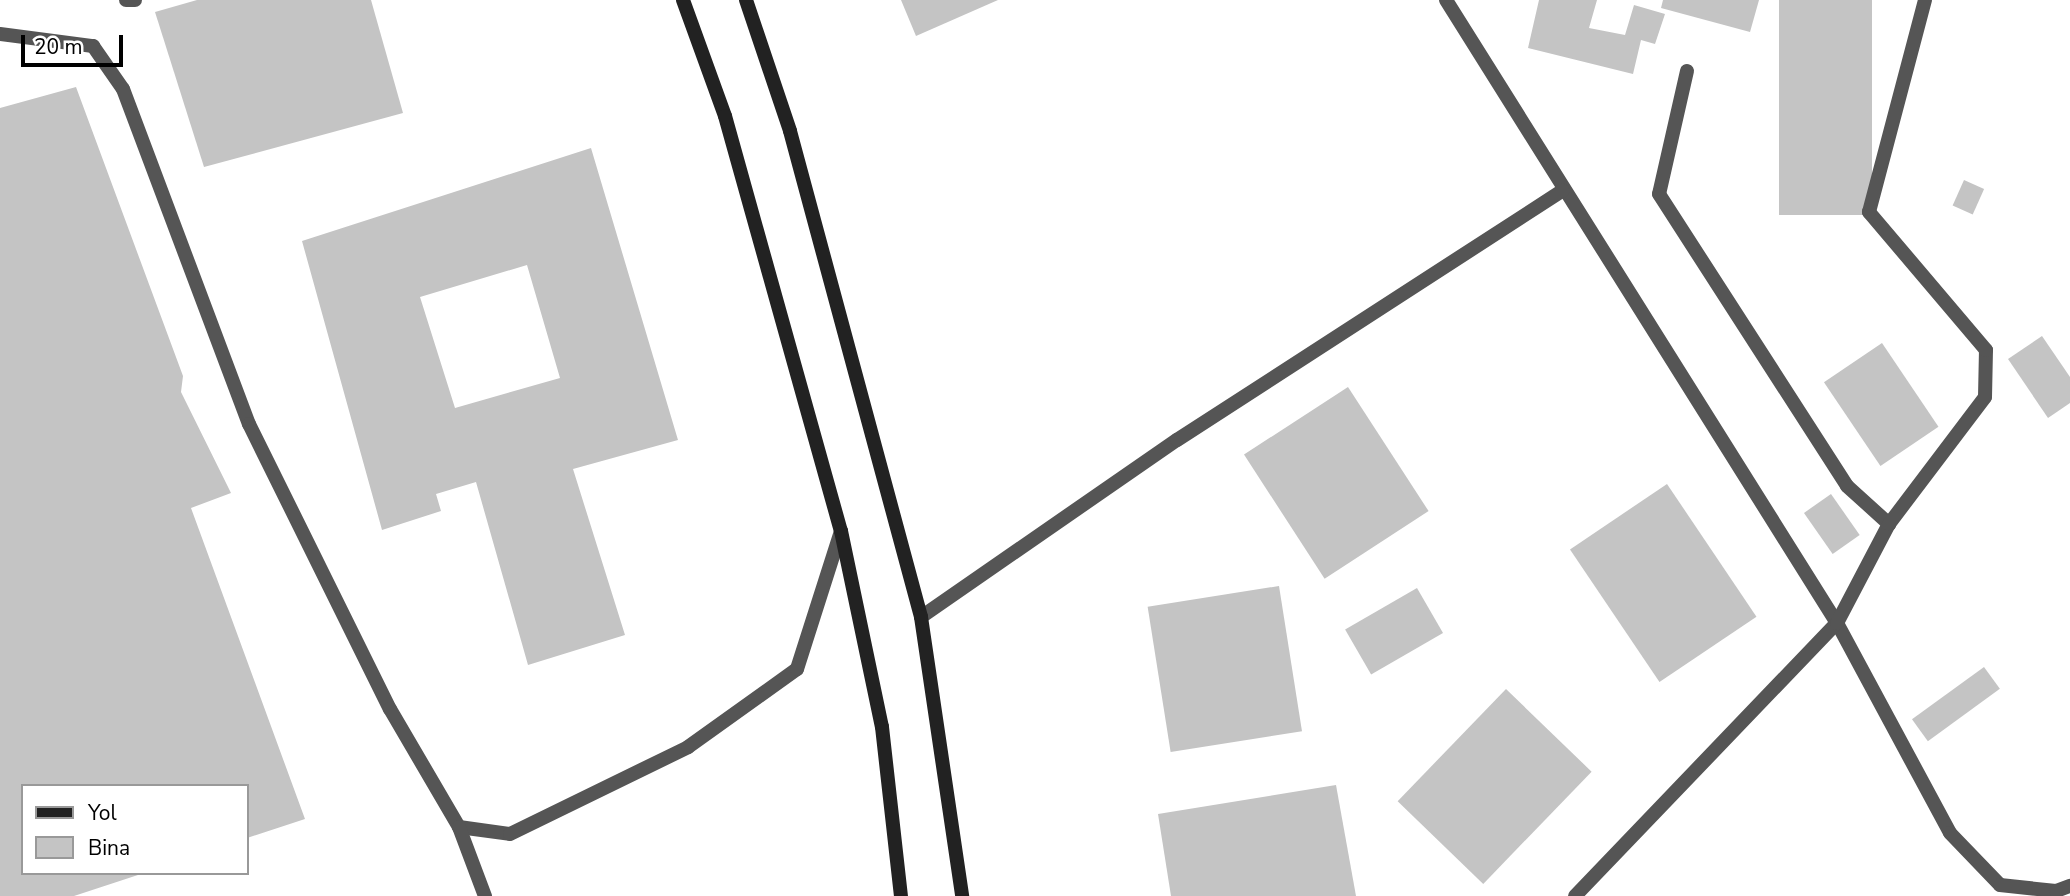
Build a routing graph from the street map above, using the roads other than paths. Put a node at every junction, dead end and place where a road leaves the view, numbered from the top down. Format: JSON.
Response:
{"nodes":[{"id":1,"x":126,"y":0,"type":"edge"},
{"id":2,"x":135,"y":0,"type":"edge"},
{"id":3,"x":683,"y":0,"type":"edge"},
{"id":4,"x":746,"y":0,"type":"edge"},
{"id":5,"x":1446,"y":0,"type":"edge"},
{"id":6,"x":1924,"y":0,"type":"edge"},
{"id":7,"x":0,"y":34,"type":"edge"},
{"id":8,"x":1687,"y":71,"type":"dead end"},
{"id":9,"x":1562,"y":191,"type":"junction"},
{"id":10,"x":1889,"y":524,"type":"junction"},
{"id":11,"x":841,"y":531,"type":"junction"},
{"id":12,"x":921,"y":617,"type":"junction"},
{"id":13,"x":1837,"y":622,"type":"junction"},
{"id":14,"x":459,"y":827,"type":"junction"},
{"id":15,"x":2070,"y":886,"type":"edge"},
{"id":16,"x":485,"y":896,"type":"edge"},
{"id":17,"x":901,"y":896,"type":"edge"},
{"id":18,"x":962,"y":896,"type":"edge"},
{"id":19,"x":1575,"y":896,"type":"edge"}],
"edges":[{"from":1,"to":2,"type":"street"},
{"from":3,"to":11,"type":"main road"},
{"from":4,"to":12,"type":"main road"},
{"from":5,"to":9,"type":"street"},
{"from":6,"to":10,"type":"street"},
{"from":7,"to":14,"type":"street"},
{"from":8,"to":10,"type":"street"},
{"from":9,"to":12,"type":"street"},
{"from":9,"to":13,"type":"street"},
{"from":10,"to":13,"type":"street"},
{"from":11,"to":14,"type":"street"},
{"from":11,"to":17,"type":"main road"},
{"from":12,"to":18,"type":"main road"},
{"from":13,"to":15,"type":"street"},
{"from":13,"to":19,"type":"street"},
{"from":14,"to":16,"type":"street"}]}
